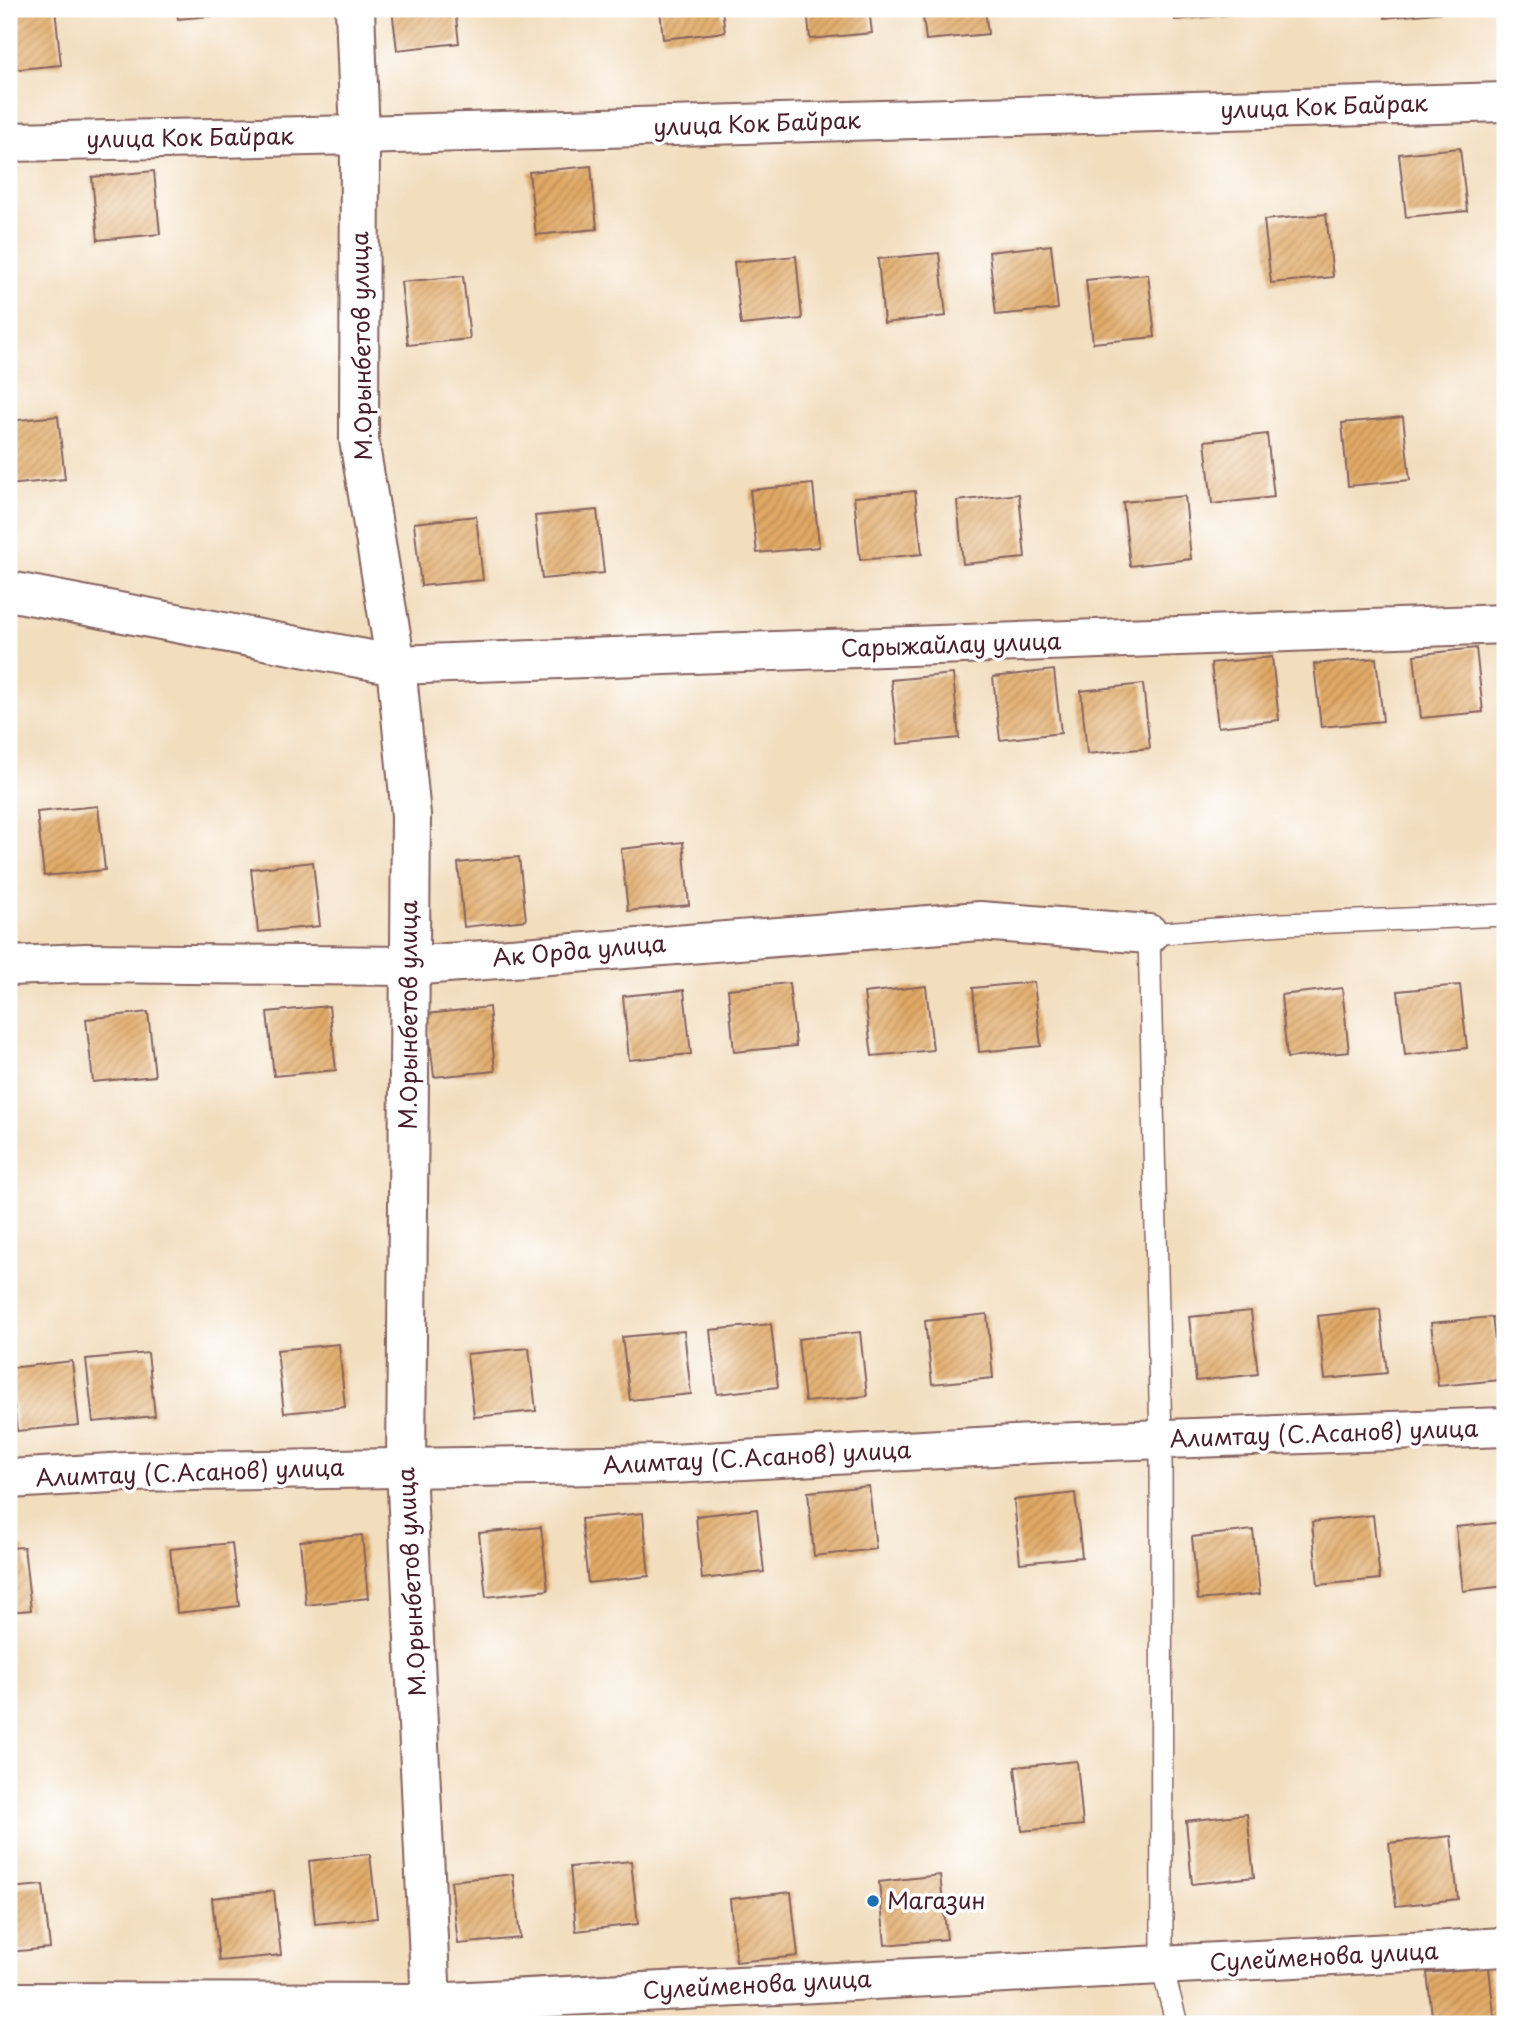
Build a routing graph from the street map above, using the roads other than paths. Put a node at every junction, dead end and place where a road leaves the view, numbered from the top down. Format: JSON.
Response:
{"nodes":[{"id":1,"x":355,"y":9,"type":"edge"},
{"id":2,"x":1505,"y":102,"type":"edge"},
{"id":3,"x":360,"y":135,"type":"junction"},
{"id":4,"x":9,"y":142,"type":"edge"},
{"id":5,"x":9,"y":591,"type":"edge"},
{"id":6,"x":1505,"y":624,"type":"edge"},
{"id":7,"x":396,"y":665,"type":"junction"},
{"id":8,"x":1505,"y":915,"type":"edge"},
{"id":9,"x":1149,"y":934,"type":"junction"},
{"id":10,"x":9,"y":966,"type":"edge"},
{"id":11,"x":409,"y":966,"type":"junction"},
{"id":12,"x":1505,"y":1427,"type":"edge"},
{"id":13,"x":1160,"y":1440,"type":"junction"},
{"id":14,"x":406,"y":1466,"type":"junction"},
{"id":15,"x":9,"y":1479,"type":"edge"},
{"id":16,"x":1505,"y":1947,"type":"edge"},
{"id":17,"x":1162,"y":1967,"type":"junction"},
{"id":18,"x":9,"y":2002,"type":"edge"},
{"id":19,"x":431,"y":2014,"type":"edge"},
{"id":20,"x":1177,"y":2024,"type":"edge"}],
"edges":[{"from":1,"to":3,"type":"street","name":"М.Орынбетов улица"},
{"from":2,"to":3,"type":"street","name":"улица Кок Байрак"},
{"from":3,"to":4,"type":"street","name":"улица Кок Байрак"},
{"from":3,"to":7,"type":"street","name":"М.Орынбетов улица"},
{"from":5,"to":7,"type":"street","name":"Сарыжайлау улица"},
{"from":6,"to":7,"type":"street","name":"Сарыжайлау улица"},
{"from":7,"to":11,"type":"street","name":"М.Орынбетов улица"},
{"from":8,"to":9,"type":"lane"},
{"from":9,"to":11,"type":"street","name":"Ак Орда улица"},
{"from":9,"to":13,"type":"lane"},
{"from":10,"to":11,"type":"street","name":"Ак Орда улица"},
{"from":11,"to":14,"type":"street","name":"М.Орынбетов улица"},
{"from":12,"to":13,"type":"street","name":"Алимтау (С.Асанов) улица"},
{"from":13,"to":14,"type":"street","name":"Алимтау (С.Асанов) улица"},
{"from":13,"to":17,"type":"lane"},
{"from":14,"to":15,"type":"street","name":"Алимтау (С.Асанов) улица"},
{"from":14,"to":19,"type":"street","name":"М.Орынбетов улица"},
{"from":16,"to":17,"type":"street","name":"Сулейменова улица"},
{"from":17,"to":19,"type":"street","name":"Сулейменова улица"},
{"from":17,"to":20,"type":"lane"},
{"from":18,"to":19,"type":"street","name":"Сулейменова улица"}]}
